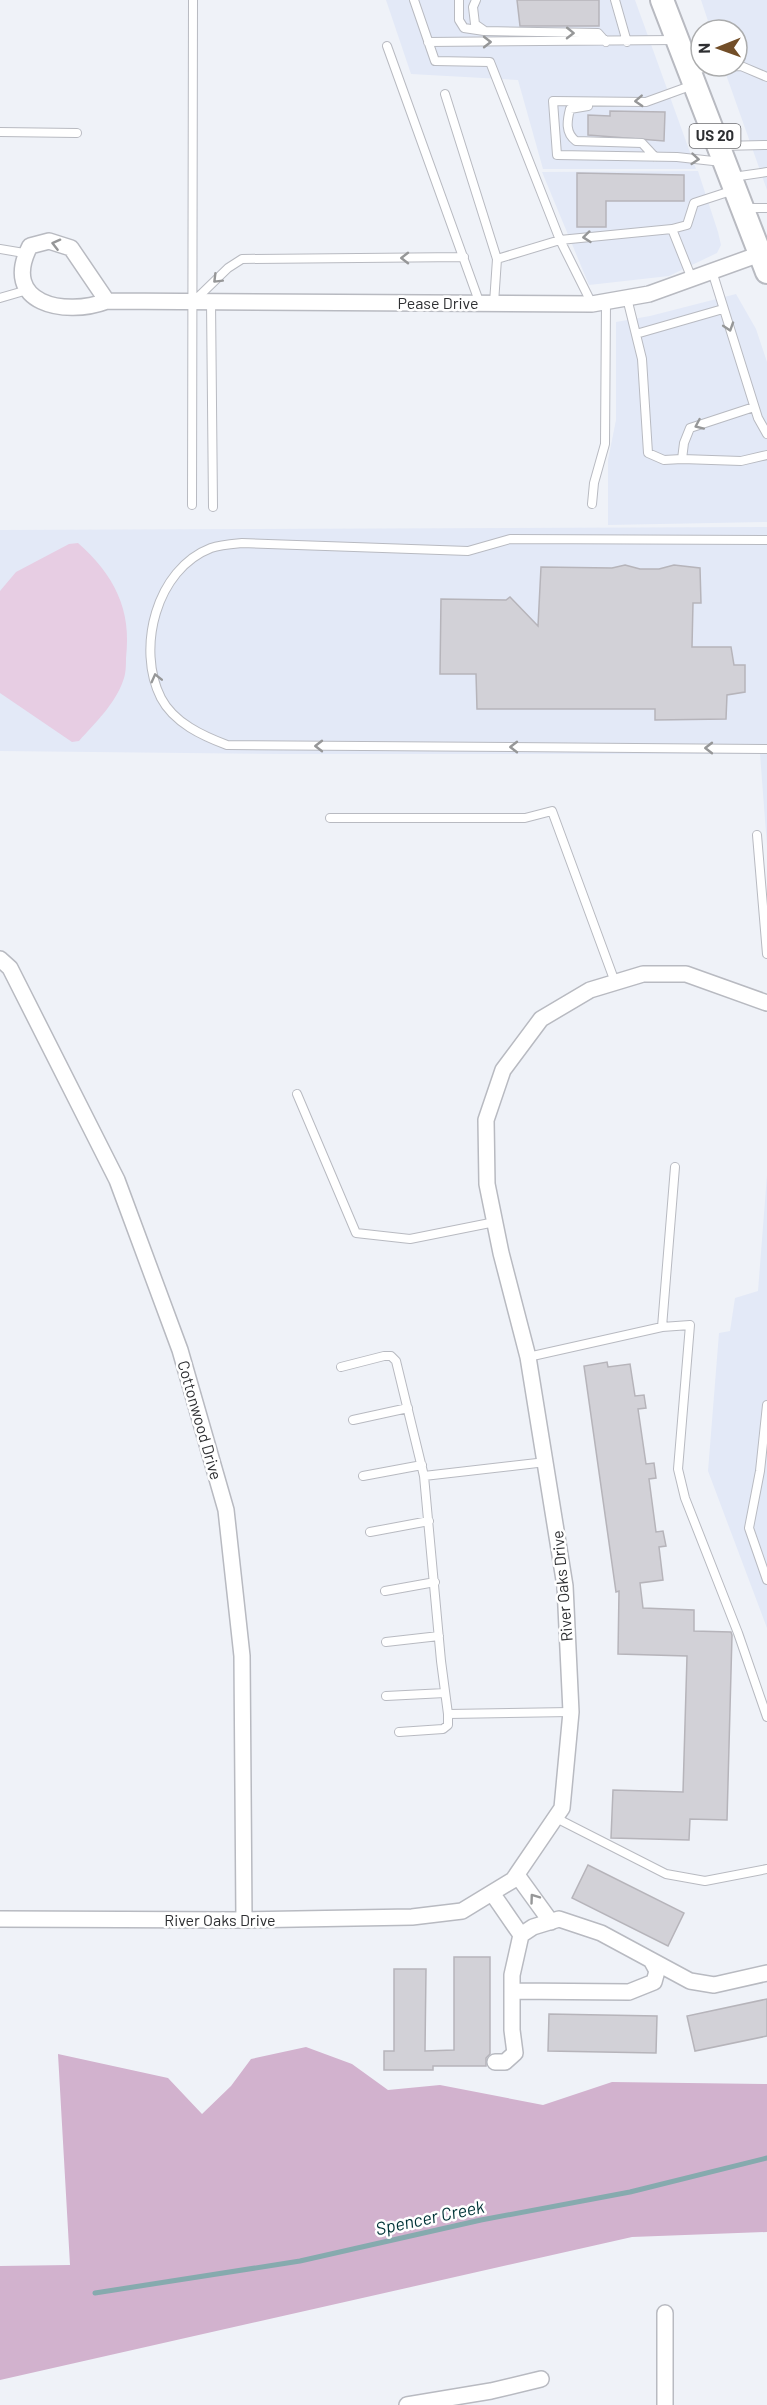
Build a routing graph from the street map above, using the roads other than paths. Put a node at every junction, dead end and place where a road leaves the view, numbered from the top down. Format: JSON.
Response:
{"nodes":[{"id":1,"x":193,"y":0,"type":"edge"},
{"id":2,"x":414,"y":0,"type":"edge"},
{"id":3,"x":459,"y":0,"type":"edge"},
{"id":4,"x":476,"y":0,"type":"edge"},
{"id":5,"x":615,"y":0,"type":"edge"},
{"id":6,"x":662,"y":0,"type":"edge"},
{"id":7,"x":485,"y":31,"type":"junction"},
{"id":8,"x":677,"y":40,"type":"junction"},
{"id":9,"x":428,"y":42,"type":"junction"},
{"id":10,"x":606,"y":42,"type":"junction"},
{"id":11,"x":627,"y":42,"type":"junction"},
{"id":12,"x":387,"y":46,"type":"dead end"},
{"id":13,"x":749,"y":68,"type":"edge"},
{"id":14,"x":689,"y":72,"type":"edge"},
{"id":15,"x":763,"y":76,"type":"edge"},
{"id":16,"x":689,"y":78,"type":"edge"},
{"id":17,"x":691,"y":78,"type":"edge"},
{"id":18,"x":445,"y":94,"type":"dead end"},
{"id":19,"x":618,"y":102,"type":"junction"},
{"id":20,"x":0,"y":132,"type":"edge"},
{"id":21,"x":77,"y":133,"type":"dead end"},
{"id":22,"x":767,"y":145,"type":"edge"},
{"id":23,"x":655,"y":157,"type":"junction"},
{"id":24,"x":767,"y":172,"type":"edge"},
{"id":25,"x":730,"y":176,"type":"junction"},
{"id":26,"x":767,"y":208,"type":"edge"},
{"id":27,"x":672,"y":229,"type":"junction"},
{"id":28,"x":560,"y":240,"type":"junction"},
{"id":29,"x":0,"y":249,"type":"edge"},
{"id":30,"x":24,"y":254,"type":"junction"},
{"id":31,"x":464,"y":257,"type":"junction"},
{"id":32,"x":497,"y":259,"type":"junction"},
{"id":33,"x":765,"y":259,"type":"edge"},
{"id":34,"x":712,"y":272,"type":"junction"},
{"id":35,"x":692,"y":279,"type":"junction"},
{"id":36,"x":24,"y":291,"type":"junction"},
{"id":37,"x":0,"y":298,"type":"edge"},
{"id":38,"x":627,"y":298,"type":"junction"},
{"id":39,"x":107,"y":301,"type":"junction"},
{"id":40,"x":194,"y":301,"type":"junction"},
{"id":41,"x":211,"y":302,"type":"junction"},
{"id":42,"x":599,"y":303,"type":"junction"},
{"id":43,"x":487,"y":304,"type":"junction"},
{"id":44,"x":723,"y":309,"type":"junction"},
{"id":45,"x":636,"y":334,"type":"junction"},
{"id":46,"x":754,"y":407,"type":"junction"},
{"id":47,"x":767,"y":434,"type":"edge"},
{"id":48,"x":767,"y":455,"type":"edge"},
{"id":49,"x":682,"y":459,"type":"junction"},
{"id":50,"x":592,"y":504,"type":"dead end"},
{"id":51,"x":192,"y":505,"type":"dead end"},
{"id":52,"x":213,"y":507,"type":"dead end"},
{"id":53,"x":767,"y":540,"type":"edge"},
{"id":54,"x":767,"y":749,"type":"edge"},
{"id":55,"x":330,"y":818,"type":"dead end"},
{"id":56,"x":757,"y":835,"type":"dead end"},
{"id":57,"x":767,"y":954,"type":"edge"},
{"id":58,"x":0,"y":958,"type":"edge"},
{"id":59,"x":615,"y":982,"type":"junction"},
{"id":60,"x":767,"y":1003,"type":"edge"},
{"id":61,"x":297,"y":1094,"type":"dead end"},
{"id":62,"x":675,"y":1167,"type":"dead end"},
{"id":63,"x":495,"y":1222,"type":"junction"},
{"id":64,"x":662,"y":1327,"type":"junction"},
{"id":65,"x":528,"y":1357,"type":"junction"},
{"id":66,"x":341,"y":1367,"type":"dead end"},
{"id":67,"x":767,"y":1405,"type":"edge"},
{"id":68,"x":408,"y":1408,"type":"junction"},
{"id":69,"x":352,"y":1420,"type":"dead end"},
{"id":70,"x":547,"y":1462,"type":"junction"},
{"id":71,"x":422,"y":1465,"type":"junction"},
{"id":72,"x":363,"y":1476,"type":"dead end"},
{"id":73,"x":424,"y":1476,"type":"junction"},
{"id":74,"x":429,"y":1521,"type":"junction"},
{"id":75,"x":370,"y":1532,"type":"dead end"},
{"id":76,"x":767,"y":1580,"type":"edge"},
{"id":77,"x":435,"y":1582,"type":"junction"},
{"id":78,"x":386,"y":1591,"type":"dead end"},
{"id":79,"x":439,"y":1636,"type":"junction"},
{"id":80,"x":386,"y":1642,"type":"dead end"},
{"id":81,"x":445,"y":1693,"type":"junction"},
{"id":82,"x":386,"y":1696,"type":"dead end"},
{"id":83,"x":571,"y":1712,"type":"junction"},
{"id":84,"x":448,"y":1714,"type":"junction"},
{"id":85,"x":767,"y":1717,"type":"edge"},
{"id":86,"x":399,"y":1732,"type":"dead end"},
{"id":87,"x":556,"y":1818,"type":"junction"},
{"id":88,"x":767,"y":1869,"type":"edge"},
{"id":89,"x":517,"y":1875,"type":"junction"},
{"id":90,"x":492,"y":1893,"type":"junction"},
{"id":91,"x":0,"y":1919,"type":"edge"},
{"id":92,"x":244,"y":1920,"type":"junction"},
{"id":93,"x":550,"y":1922,"type":"junction"},
{"id":94,"x":521,"y":1935,"type":"junction"},
{"id":95,"x":651,"y":1960,"type":"junction"},
{"id":96,"x":767,"y":1973,"type":"edge"},
{"id":97,"x":512,"y":1991,"type":"junction"},
{"id":98,"x":495,"y":2062,"type":"dead end"},
{"id":99,"x":665,"y":2313,"type":"dead end"},
{"id":100,"x":541,"y":2379,"type":"dead end"},
{"id":101,"x":406,"y":2405,"type":"edge"},
{"id":102,"x":665,"y":2405,"type":"edge"}],
"edges":[{"from":1,"to":40,"type":"lane"},
{"from":2,"to":9,"type":"lane"},
{"from":3,"to":7,"type":"lane"},
{"from":4,"to":7,"type":"lane"},
{"from":5,"to":11,"type":"lane"},
{"from":6,"to":8,"type":"main road","number":"US 20"},
{"from":7,"to":10,"type":"lane","one_way":true},
{"from":8,"to":11,"type":"lane"},
{"from":8,"to":14,"type":"main road","number":"US 20"},
{"from":9,"to":10,"type":"lane","one_way":true},
{"from":9,"to":28,"type":"lane"},
{"from":10,"to":11,"type":"lane"},
{"from":12,"to":31,"type":"lane"},
{"from":13,"to":15,"type":"lane"},
{"from":16,"to":19,"type":"lane","one_way":true},
{"from":17,"to":25,"type":"main road","number":"US 20"},
{"from":18,"to":32,"type":"lane"},
{"from":19,"to":23,"type":"lane"},
{"from":19,"to":23,"type":"lane"},
{"from":20,"to":21,"type":"lane"},
{"from":22,"to":25,"type":"lane"},
{"from":23,"to":25,"type":"lane","one_way":true},
{"from":24,"to":25,"type":"lane"},
{"from":25,"to":26,"type":"lane"},
{"from":25,"to":27,"type":"lane"},
{"from":25,"to":33,"type":"main road","number":"US 20"},
{"from":27,"to":28,"type":"lane","one_way":true},
{"from":27,"to":35,"type":"lane"},
{"from":28,"to":32,"type":"lane"},
{"from":28,"to":42,"type":"lane"},
{"from":29,"to":30,"type":"lane"},
{"from":30,"to":36,"type":"street"},
{"from":39,"to":30,"type":"street","one_way":true},
{"from":31,"to":40,"type":"lane","one_way":true},
{"from":31,"to":43,"type":"lane"},
{"from":32,"to":43,"type":"lane"},
{"from":33,"to":34,"type":"street","name":"Pease Drive"},
{"from":34,"to":35,"type":"street","name":"Pease Drive"},
{"from":34,"to":44,"type":"lane"},
{"from":35,"to":38,"type":"street","name":"Pease Drive"},
{"from":36,"to":37,"type":"lane"},
{"from":36,"to":39,"type":"street","name":"Pease Drive"},
{"from":38,"to":42,"type":"street","name":"Pease Drive"},
{"from":38,"to":45,"type":"lane"},
{"from":39,"to":40,"type":"street","name":"Pease Drive"},
{"from":40,"to":41,"type":"street","name":"Pease Drive"},
{"from":40,"to":51,"type":"lane"},
{"from":41,"to":43,"type":"street","name":"Pease Drive"},
{"from":41,"to":52,"type":"lane"},
{"from":42,"to":43,"type":"street","name":"Pease Drive"},
{"from":42,"to":50,"type":"lane"},
{"from":44,"to":45,"type":"lane"},
{"from":44,"to":46,"type":"lane","one_way":true},
{"from":45,"to":49,"type":"lane"},
{"from":46,"to":47,"type":"lane"},
{"from":46,"to":49,"type":"lane","one_way":true},
{"from":48,"to":49,"type":"lane"},
{"from":54,"to":53,"type":"lane","one_way":true},
{"from":55,"to":59,"type":"lane"},
{"from":56,"to":57,"type":"lane"},
{"from":58,"to":92,"type":"street","name":"Cottonwood Drive"},
{"from":59,"to":60,"type":"street","name":"River Oaks Drive"},
{"from":59,"to":63,"type":"street","name":"River Oaks Drive"},
{"from":61,"to":63,"type":"lane"},
{"from":62,"to":64,"type":"lane"},
{"from":63,"to":65,"type":"street","name":"River Oaks Drive"},
{"from":64,"to":65,"type":"lane"},
{"from":64,"to":85,"type":"lane"},
{"from":65,"to":70,"type":"street","name":"River Oaks Drive"},
{"from":66,"to":68,"type":"lane"},
{"from":67,"to":76,"type":"lane"},
{"from":68,"to":69,"type":"lane"},
{"from":68,"to":71,"type":"lane"},
{"from":70,"to":73,"type":"lane"},
{"from":70,"to":83,"type":"street","name":"River Oaks Drive"},
{"from":71,"to":72,"type":"lane"},
{"from":71,"to":73,"type":"lane"},
{"from":73,"to":74,"type":"lane"},
{"from":74,"to":75,"type":"lane"},
{"from":74,"to":77,"type":"lane"},
{"from":77,"to":78,"type":"lane"},
{"from":77,"to":79,"type":"lane"},
{"from":79,"to":80,"type":"lane"},
{"from":79,"to":81,"type":"lane"},
{"from":81,"to":82,"type":"lane"},
{"from":81,"to":84,"type":"lane"},
{"from":83,"to":84,"type":"lane"},
{"from":83,"to":87,"type":"street","name":"River Oaks Drive"},
{"from":84,"to":86,"type":"lane"},
{"from":87,"to":88,"type":"lane"},
{"from":87,"to":89,"type":"street","name":"River Oaks Drive"},
{"from":89,"to":90,"type":"street","name":"River Oaks Drive"},
{"from":93,"to":89,"type":"street","one_way":true},
{"from":90,"to":92,"type":"street","name":"River Oaks Drive"},
{"from":90,"to":94,"type":"street"},
{"from":91,"to":92,"type":"street","name":"River Oaks Drive"},
{"from":93,"to":94,"type":"street"},
{"from":93,"to":95,"type":"street"},
{"from":94,"to":97,"type":"street"},
{"from":95,"to":96,"type":"street"},
{"from":95,"to":97,"type":"street"},
{"from":97,"to":98,"type":"street"},
{"from":99,"to":102,"type":"street"},
{"from":100,"to":101,"type":"street"}]}
